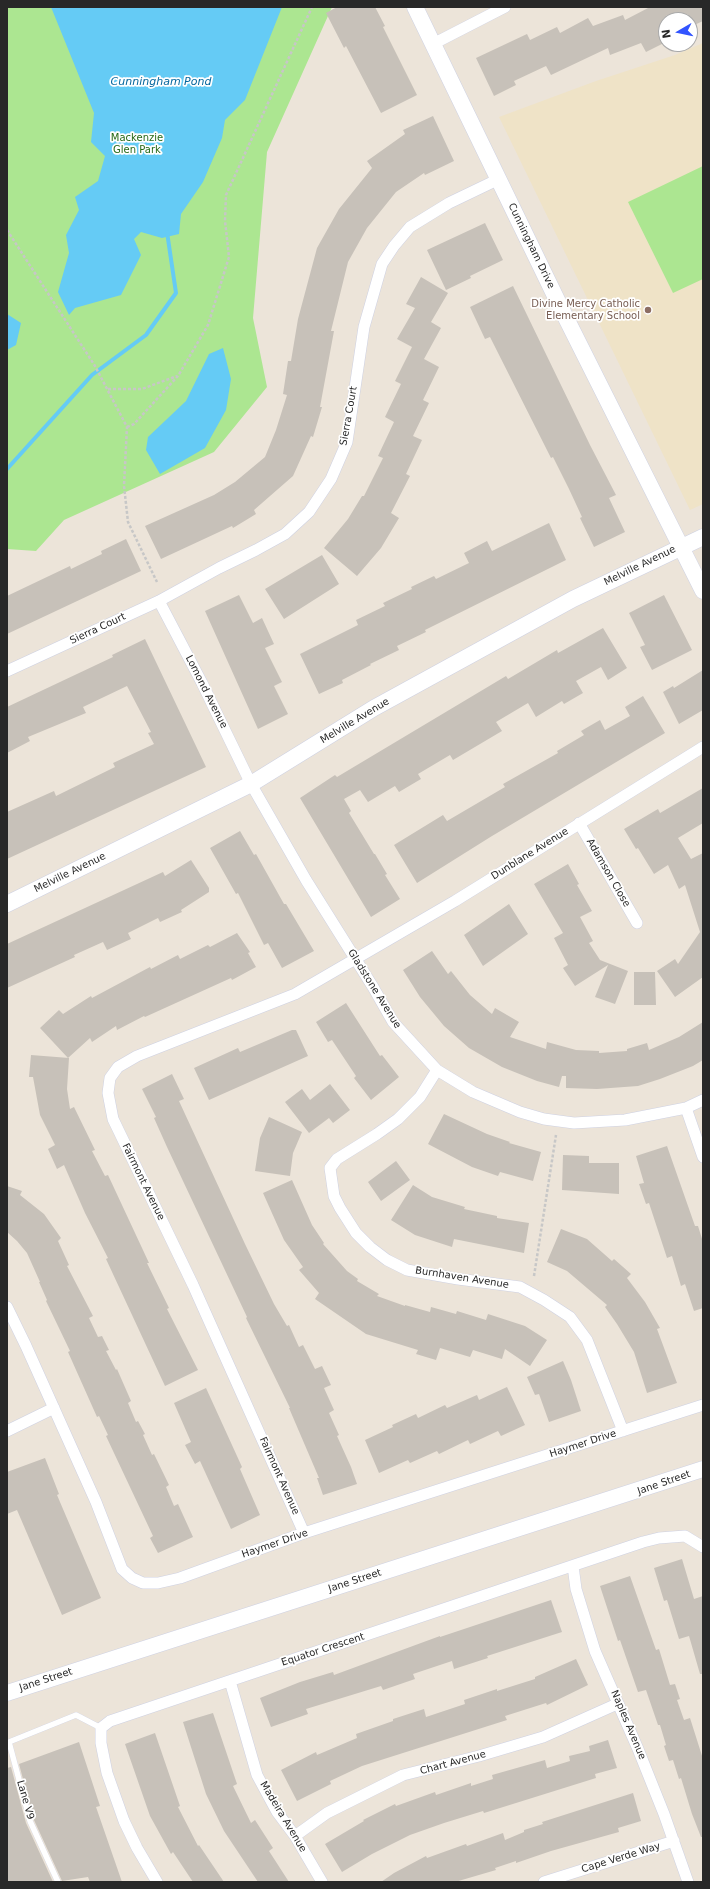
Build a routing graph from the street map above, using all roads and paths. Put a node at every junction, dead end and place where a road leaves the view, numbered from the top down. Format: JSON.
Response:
{"nodes":[{"id":1,"x":312,"y":7,"type":"edge"},
{"id":2,"x":415,"y":7,"type":"edge"},
{"id":3,"x":505,"y":7,"type":"edge"},
{"id":4,"x":433,"y":44,"type":"junction"},
{"id":5,"x":499,"y":179,"type":"junction"},
{"id":6,"x":7,"y":230,"type":"edge"},
{"id":7,"x":178,"y":376,"type":"junction"},
{"id":8,"x":108,"y":389,"type":"junction"},
{"id":9,"x":127,"y":427,"type":"junction"},
{"id":10,"x":703,"y":537,"type":"edge"},
{"id":11,"x":680,"y":547,"type":"junction"},
{"id":12,"x":157,"y":582,"type":"dead end"},
{"id":13,"x":703,"y":591,"type":"edge"},
{"id":14,"x":159,"y":601,"type":"junction"},
{"id":15,"x":7,"y":671,"type":"edge"},
{"id":16,"x":703,"y":748,"type":"edge"},
{"id":17,"x":251,"y":784,"type":"junction"},
{"id":18,"x":579,"y":823,"type":"junction"},
{"id":19,"x":7,"y":904,"type":"edge"},
{"id":20,"x":637,"y":923,"type":"dead end"},
{"id":21,"x":355,"y":958,"type":"junction"},
{"id":22,"x":437,"y":1070,"type":"junction"},
{"id":23,"x":703,"y":1100,"type":"edge"},
{"id":24,"x":686,"y":1108,"type":"junction"},
{"id":25,"x":556,"y":1135,"type":"dead end"},
{"id":26,"x":703,"y":1157,"type":"edge"},
{"id":27,"x":534,"y":1276,"type":"dead end"},
{"id":28,"x":7,"y":1307,"type":"edge"},
{"id":29,"x":703,"y":1405,"type":"edge"},
{"id":30,"x":54,"y":1408,"type":"junction"},
{"id":31,"x":7,"y":1431,"type":"edge"},
{"id":32,"x":623,"y":1431,"type":"junction"},
{"id":33,"x":703,"y":1469,"type":"edge"},
{"id":34,"x":304,"y":1534,"type":"junction"},
{"id":35,"x":703,"y":1547,"type":"edge"},
{"id":36,"x":573,"y":1566,"type":"junction"},
{"id":37,"x":230,"y":1681,"type":"junction"},
{"id":38,"x":7,"y":1693,"type":"edge"},
{"id":39,"x":618,"y":1704,"type":"junction"},
{"id":40,"x":101,"y":1728,"type":"junction"},
{"id":41,"x":295,"y":1836,"type":"junction"},
{"id":42,"x":674,"y":1841,"type":"junction"},
{"id":43,"x":58,"y":1882,"type":"edge"},
{"id":44,"x":157,"y":1882,"type":"edge"},
{"id":45,"x":322,"y":1882,"type":"edge"},
{"id":46,"x":544,"y":1882,"type":"edge"},
{"id":47,"x":688,"y":1882,"type":"edge"}],
"edges":[{"from":1,"to":7,"type":"path"},
{"from":2,"to":4,"type":"street","name":"Cunningham Drive"},
{"from":3,"to":4,"type":"street"},
{"from":4,"to":5,"type":"street","name":"Cunningham Drive"},
{"from":5,"to":11,"type":"street","name":"Cunningham Drive"},
{"from":5,"to":14,"type":"street","name":"Sierra Court"},
{"from":6,"to":8,"type":"path"},
{"from":7,"to":8,"type":"path"},
{"from":7,"to":9,"type":"path"},
{"from":8,"to":9,"type":"path"},
{"from":9,"to":12,"type":"path"},
{"from":10,"to":11,"type":"street","name":"Melville Avenue"},
{"from":11,"to":13,"type":"street","name":"Cunningham Drive"},
{"from":11,"to":17,"type":"street","name":"Melville Avenue"},
{"from":14,"to":15,"type":"street","name":"Sierra Court"},
{"from":14,"to":17,"type":"street","name":"Lomond Avenue"},
{"from":16,"to":18,"type":"street","name":"Dunblane Avenue"},
{"from":17,"to":19,"type":"street","name":"Melville Avenue"},
{"from":17,"to":21,"type":"street","name":"Gladstone Avenue"},
{"from":18,"to":20,"type":"street","name":"Adamson Close"},
{"from":18,"to":21,"type":"street","name":"Dunblane Avenue"},
{"from":21,"to":22,"type":"street","name":"Gladstone Avenue"},
{"from":21,"to":34,"type":"street","name":"Fairmont Avenue"},
{"from":22,"to":24,"type":"street","name":"Gladstone Avenue"},
{"from":22,"to":32,"type":"street","name":"Burnhaven Avenue"},
{"from":23,"to":24,"type":"street","name":"Gladstone Avenue"},
{"from":24,"to":26,"type":"street"},
{"from":25,"to":27,"type":"path"},
{"from":28,"to":30,"type":"street","name":"Haymer Drive"},
{"from":29,"to":32,"type":"street","name":"Haymer Drive"},
{"from":30,"to":31,"type":"street"},
{"from":30,"to":34,"type":"street","name":"Haymer Drive"},
{"from":32,"to":34,"type":"street","name":"Haymer Drive"},
{"from":33,"to":38,"type":"street","name":"Jane Street"},
{"from":35,"to":36,"type":"street","name":"Equator Crescent"},
{"from":36,"to":37,"type":"street","name":"Equator Crescent"},
{"from":36,"to":39,"type":"street","name":"Naples Avenue"},
{"from":37,"to":40,"type":"street","name":"Equator Crescent"},
{"from":37,"to":41,"type":"street","name":"Madeira Avenue"},
{"from":39,"to":41,"type":"street","name":"Chart Avenue"},
{"from":39,"to":42,"type":"street","name":"Naples Avenue"},
{"from":40,"to":43,"type":"lane","name":"Lane V9"},
{"from":40,"to":44,"type":"street"},
{"from":41,"to":45,"type":"street","name":"Madeira Avenue"},
{"from":42,"to":46,"type":"street","name":"Cape Verde Way"},
{"from":42,"to":47,"type":"street","name":"Naples Avenue"}]}
